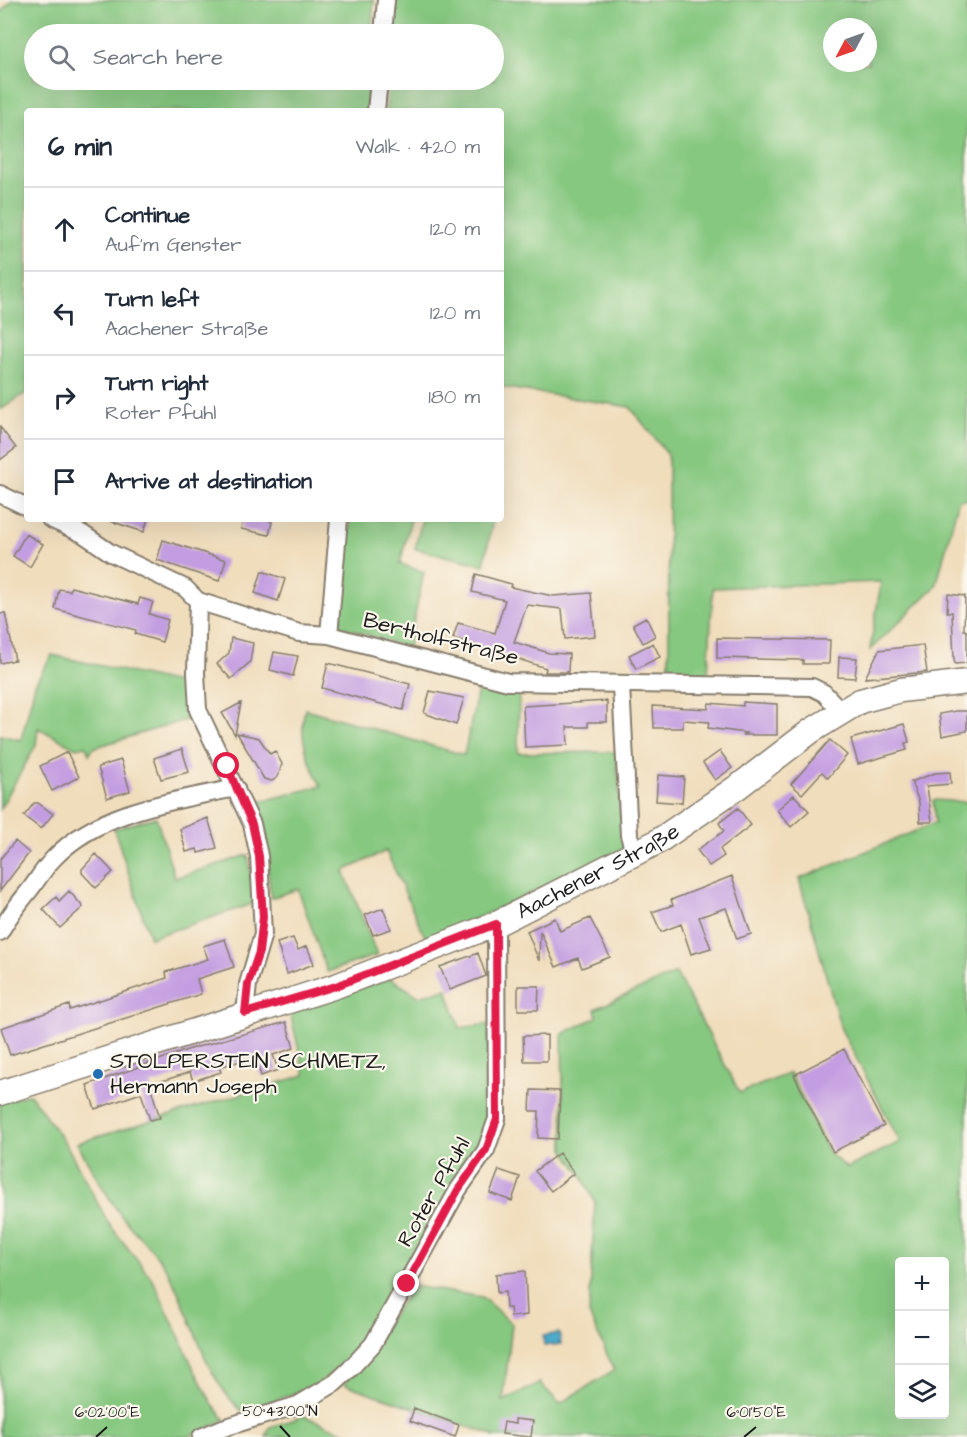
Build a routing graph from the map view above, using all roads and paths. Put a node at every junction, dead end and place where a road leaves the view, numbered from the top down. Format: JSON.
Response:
{"nodes":[{"id":1,"x":386,"y":0,"type":"edge"},
{"id":2,"x":384,"y":24,"type":"edge"},
{"id":3,"x":378,"y":90,"type":"edge"},
{"id":4,"x":376,"y":108,"type":"edge"},
{"id":5,"x":0,"y":494,"type":"edge"},
{"id":6,"x":24,"y":506,"type":"edge"},
{"id":7,"x":57,"y":522,"type":"edge"},
{"id":8,"x":339,"y":522,"type":"edge"},
{"id":9,"x":198,"y":601,"type":"junction"},
{"id":10,"x":329,"y":635,"type":"junction"},
{"id":11,"x":967,"y":682,"type":"edge"},
{"id":12,"x":621,"y":686,"type":"junction"},
{"id":13,"x":841,"y":711,"type":"junction"},
{"id":14,"x":236,"y":788,"type":"junction"},
{"id":15,"x":635,"y":855,"type":"junction"},
{"id":16,"x":496,"y":924,"type":"junction"},
{"id":17,"x":0,"y":932,"type":"edge"},
{"id":18,"x":245,"y":1013,"type":"junction"},
{"id":19,"x":0,"y":1093,"type":"edge"},
{"id":20,"x":251,"y":1429,"type":"edge"},
{"id":21,"x":201,"y":1437,"type":"edge"}],
"edges":[{"from":1,"to":2,"type":"street"},
{"from":3,"to":4,"type":"street"},
{"from":5,"to":6,"type":"street"},
{"from":7,"to":9,"type":"street","name":"Bertholfstraße"},
{"from":8,"to":10,"type":"street"},
{"from":9,"to":10,"type":"street","name":"Bertholfstraße"},
{"from":9,"to":14,"type":"street"},
{"from":10,"to":12,"type":"street","name":"Bertholfstraße"},
{"from":11,"to":13,"type":"street","name":"Aachener Straße"},
{"from":12,"to":13,"type":"street","name":"Bertholfstraße"},
{"from":12,"to":15,"type":"street"},
{"from":13,"to":15,"type":"street","name":"Aachener Straße"},
{"from":14,"to":17,"type":"street"},
{"from":14,"to":18,"type":"street"},
{"from":15,"to":16,"type":"street","name":"Aachener Straße"},
{"from":16,"to":18,"type":"street","name":"Aachener Straße"},
{"from":16,"to":20,"type":"street","name":"Roter Pfuhl"},
{"from":18,"to":19,"type":"street","name":"Aachener Straße"},
{"from":20,"to":21,"type":"street","name":"Roter Pfuhl"}]}
